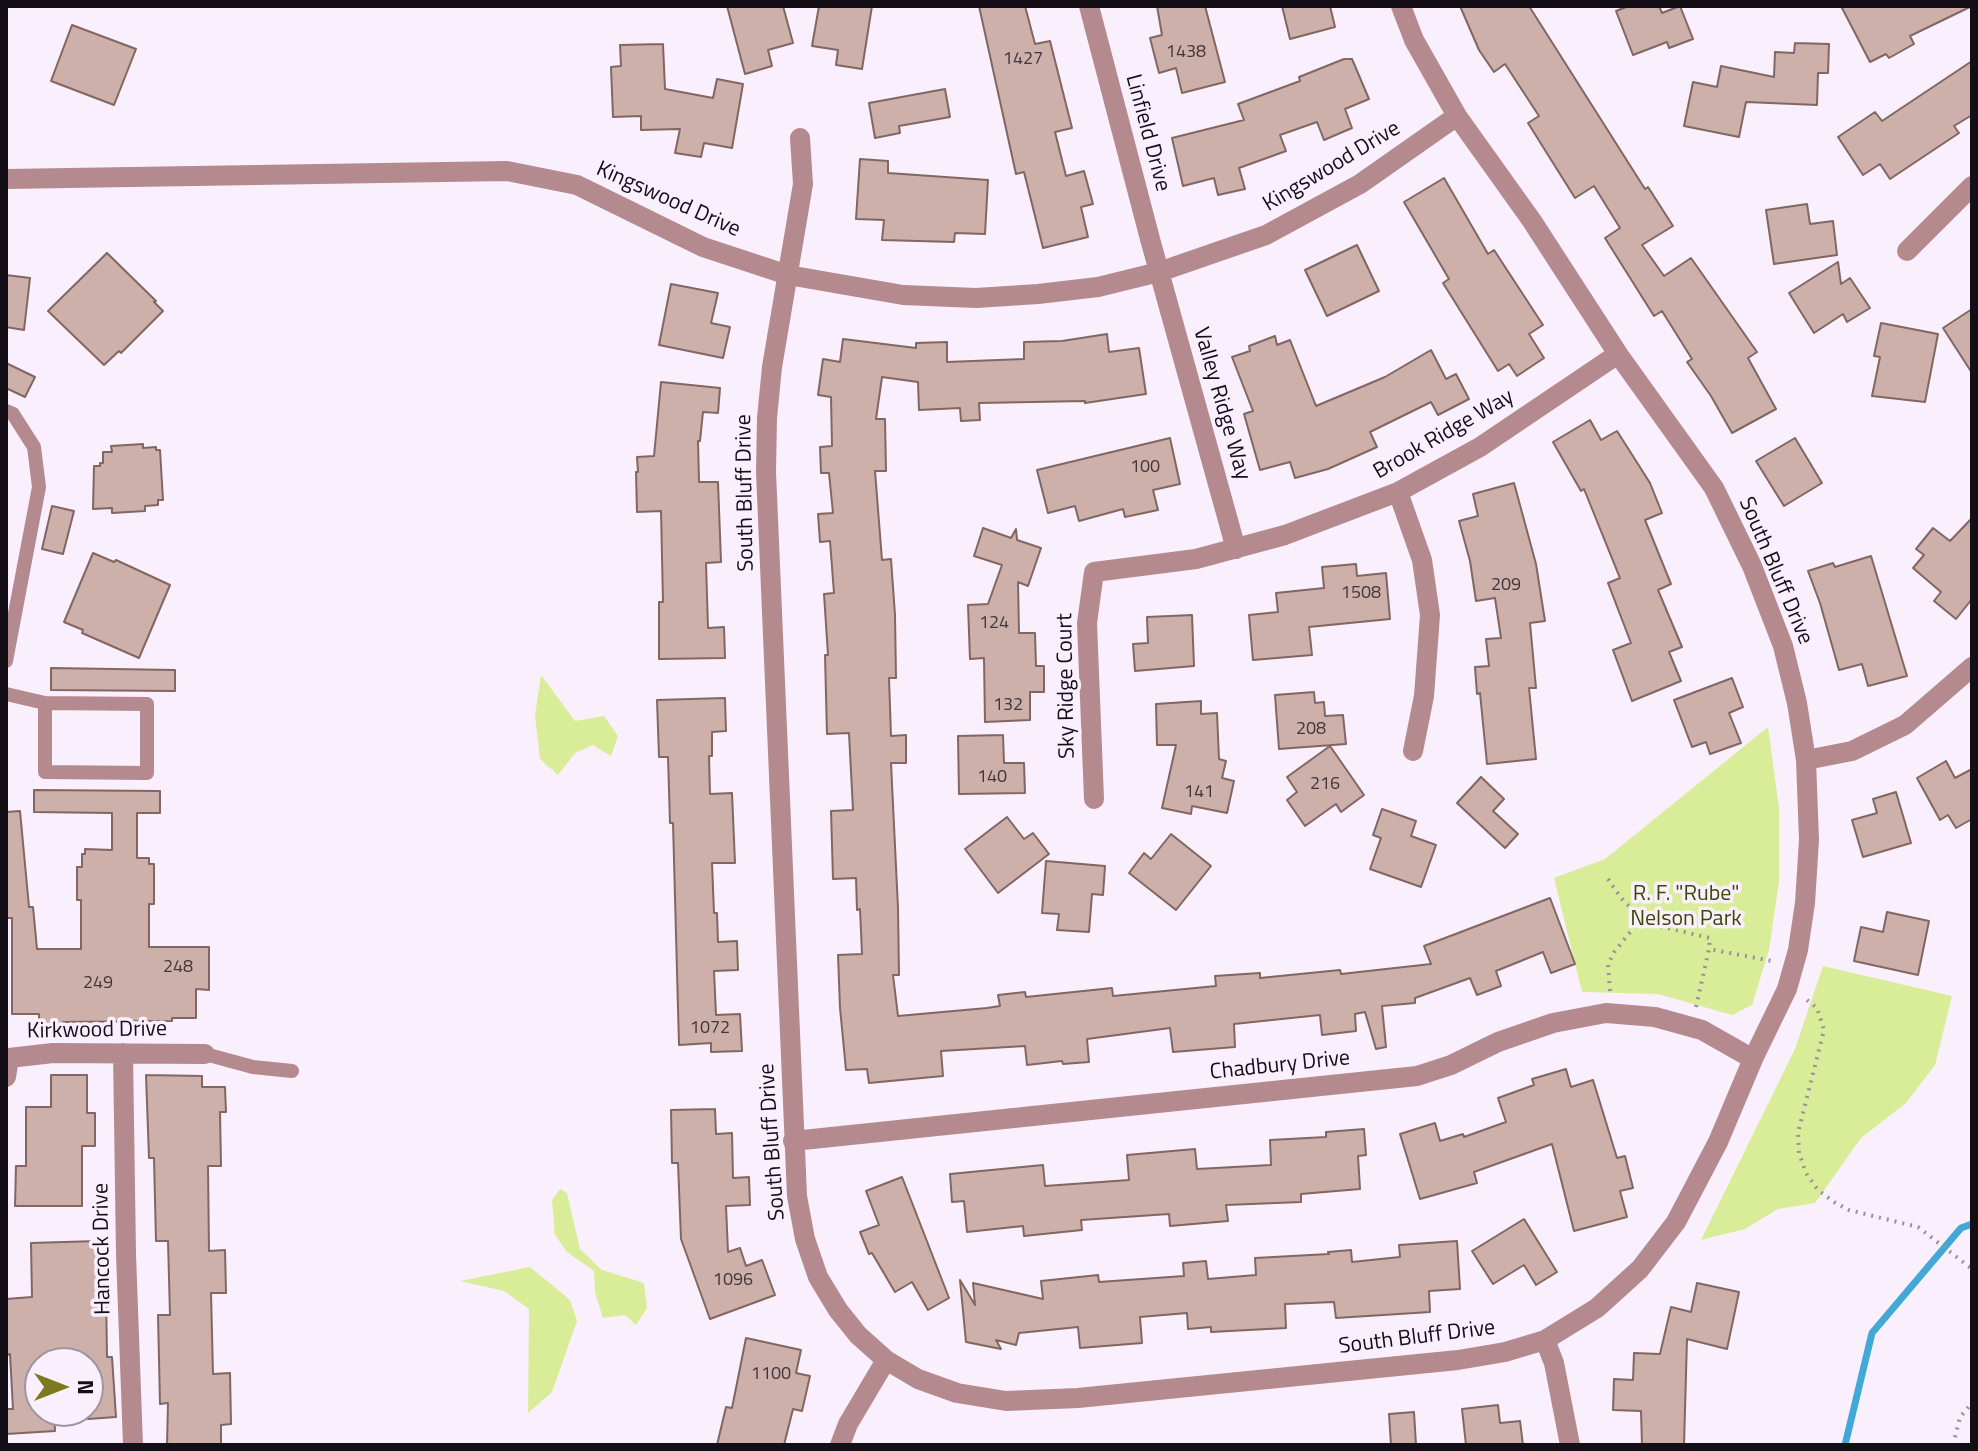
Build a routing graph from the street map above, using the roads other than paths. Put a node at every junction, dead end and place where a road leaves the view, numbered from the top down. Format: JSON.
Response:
{"nodes":[{"id":1,"x":1089,"y":6,"type":"edge"},
{"id":2,"x":1401,"y":6,"type":"edge"},
{"id":3,"x":1457,"y":116,"type":"junction"},
{"id":4,"x":800,"y":138,"type":"dead end"},
{"id":5,"x":6,"y":179,"type":"edge"},
{"id":6,"x":1972,"y":186,"type":"edge"},
{"id":7,"x":1907,"y":251,"type":"dead end"},
{"id":8,"x":1159,"y":272,"type":"junction"},
{"id":9,"x":788,"y":275,"type":"junction"},
{"id":10,"x":1618,"y":354,"type":"junction"},
{"id":11,"x":6,"y":411,"type":"edge"},
{"id":12,"x":1398,"y":492,"type":"junction"},
{"id":13,"x":1236,"y":549,"type":"junction"},
{"id":14,"x":6,"y":661,"type":"edge"},
{"id":15,"x":1972,"y":667,"type":"edge"},
{"id":16,"x":6,"y":694,"type":"edge"},
{"id":17,"x":45,"y":703,"type":"junction"},
{"id":18,"x":1413,"y":751,"type":"dead end"},
{"id":19,"x":1806,"y":760,"type":"junction"},
{"id":20,"x":1094,"y":799,"type":"dead end"},
{"id":21,"x":123,"y":1053,"type":"junction"},
{"id":22,"x":205,"y":1054,"type":"joint"},
{"id":23,"x":1753,"y":1059,"type":"junction"},
{"id":24,"x":292,"y":1071,"type":"dead end"},
{"id":25,"x":6,"y":1077,"type":"edge"},
{"id":26,"x":793,"y":1141,"type":"junction"},
{"id":27,"x":1545,"y":1340,"type":"junction"},
{"id":28,"x":886,"y":1360,"type":"junction"},
{"id":29,"x":133,"y":1445,"type":"edge"},
{"id":30,"x":840,"y":1445,"type":"edge"},
{"id":31,"x":1570,"y":1445,"type":"edge"}],
"edges":[{"from":1,"to":8,"type":"street","name":"Linfield Drive"},
{"from":2,"to":3,"type":"street","name":"South Bluff Drive"},
{"from":3,"to":8,"type":"street","name":"Kingswood Drive"},
{"from":3,"to":10,"type":"street","name":"South Bluff Drive"},
{"from":4,"to":9,"type":"street","name":"South Bluff Drive"},
{"from":5,"to":9,"type":"street","name":"Kingswood Drive"},
{"from":6,"to":7,"type":"street"},
{"from":8,"to":9,"type":"street","name":"Kingswood Drive"},
{"from":8,"to":13,"type":"street","name":"Valley Ridge Way"},
{"from":9,"to":26,"type":"street","name":"South Bluff Drive"},
{"from":10,"to":12,"type":"street","name":"Brook Ridge Way"},
{"from":10,"to":19,"type":"street","name":"South Bluff Drive"},
{"from":11,"to":14,"type":"lane"},
{"from":12,"to":13,"type":"street","name":"Brook Ridge Way"},
{"from":12,"to":18,"type":"street"},
{"from":13,"to":20,"type":"street","name":"Sky Ridge Court"},
{"from":15,"to":19,"type":"street"},
{"from":16,"to":17,"type":"lane"},
{"from":17,"to":17,"type":"lane"},
{"from":19,"to":23,"type":"street","name":"South Bluff Drive"},
{"from":21,"to":22,"type":"street","name":"Kirkwood Drive"},
{"from":21,"to":25,"type":"street","name":"Kirkwood Drive"},
{"from":21,"to":29,"type":"street","name":"Hancock Drive"},
{"from":22,"to":24,"type":"lane"},
{"from":23,"to":26,"type":"street","name":"Chadbury Drive"},
{"from":23,"to":27,"type":"street","name":"South Bluff Drive"},
{"from":26,"to":28,"type":"street","name":"South Bluff Drive"},
{"from":27,"to":28,"type":"street","name":"South Bluff Drive"},
{"from":27,"to":31,"type":"street"},
{"from":28,"to":30,"type":"street"}]}
